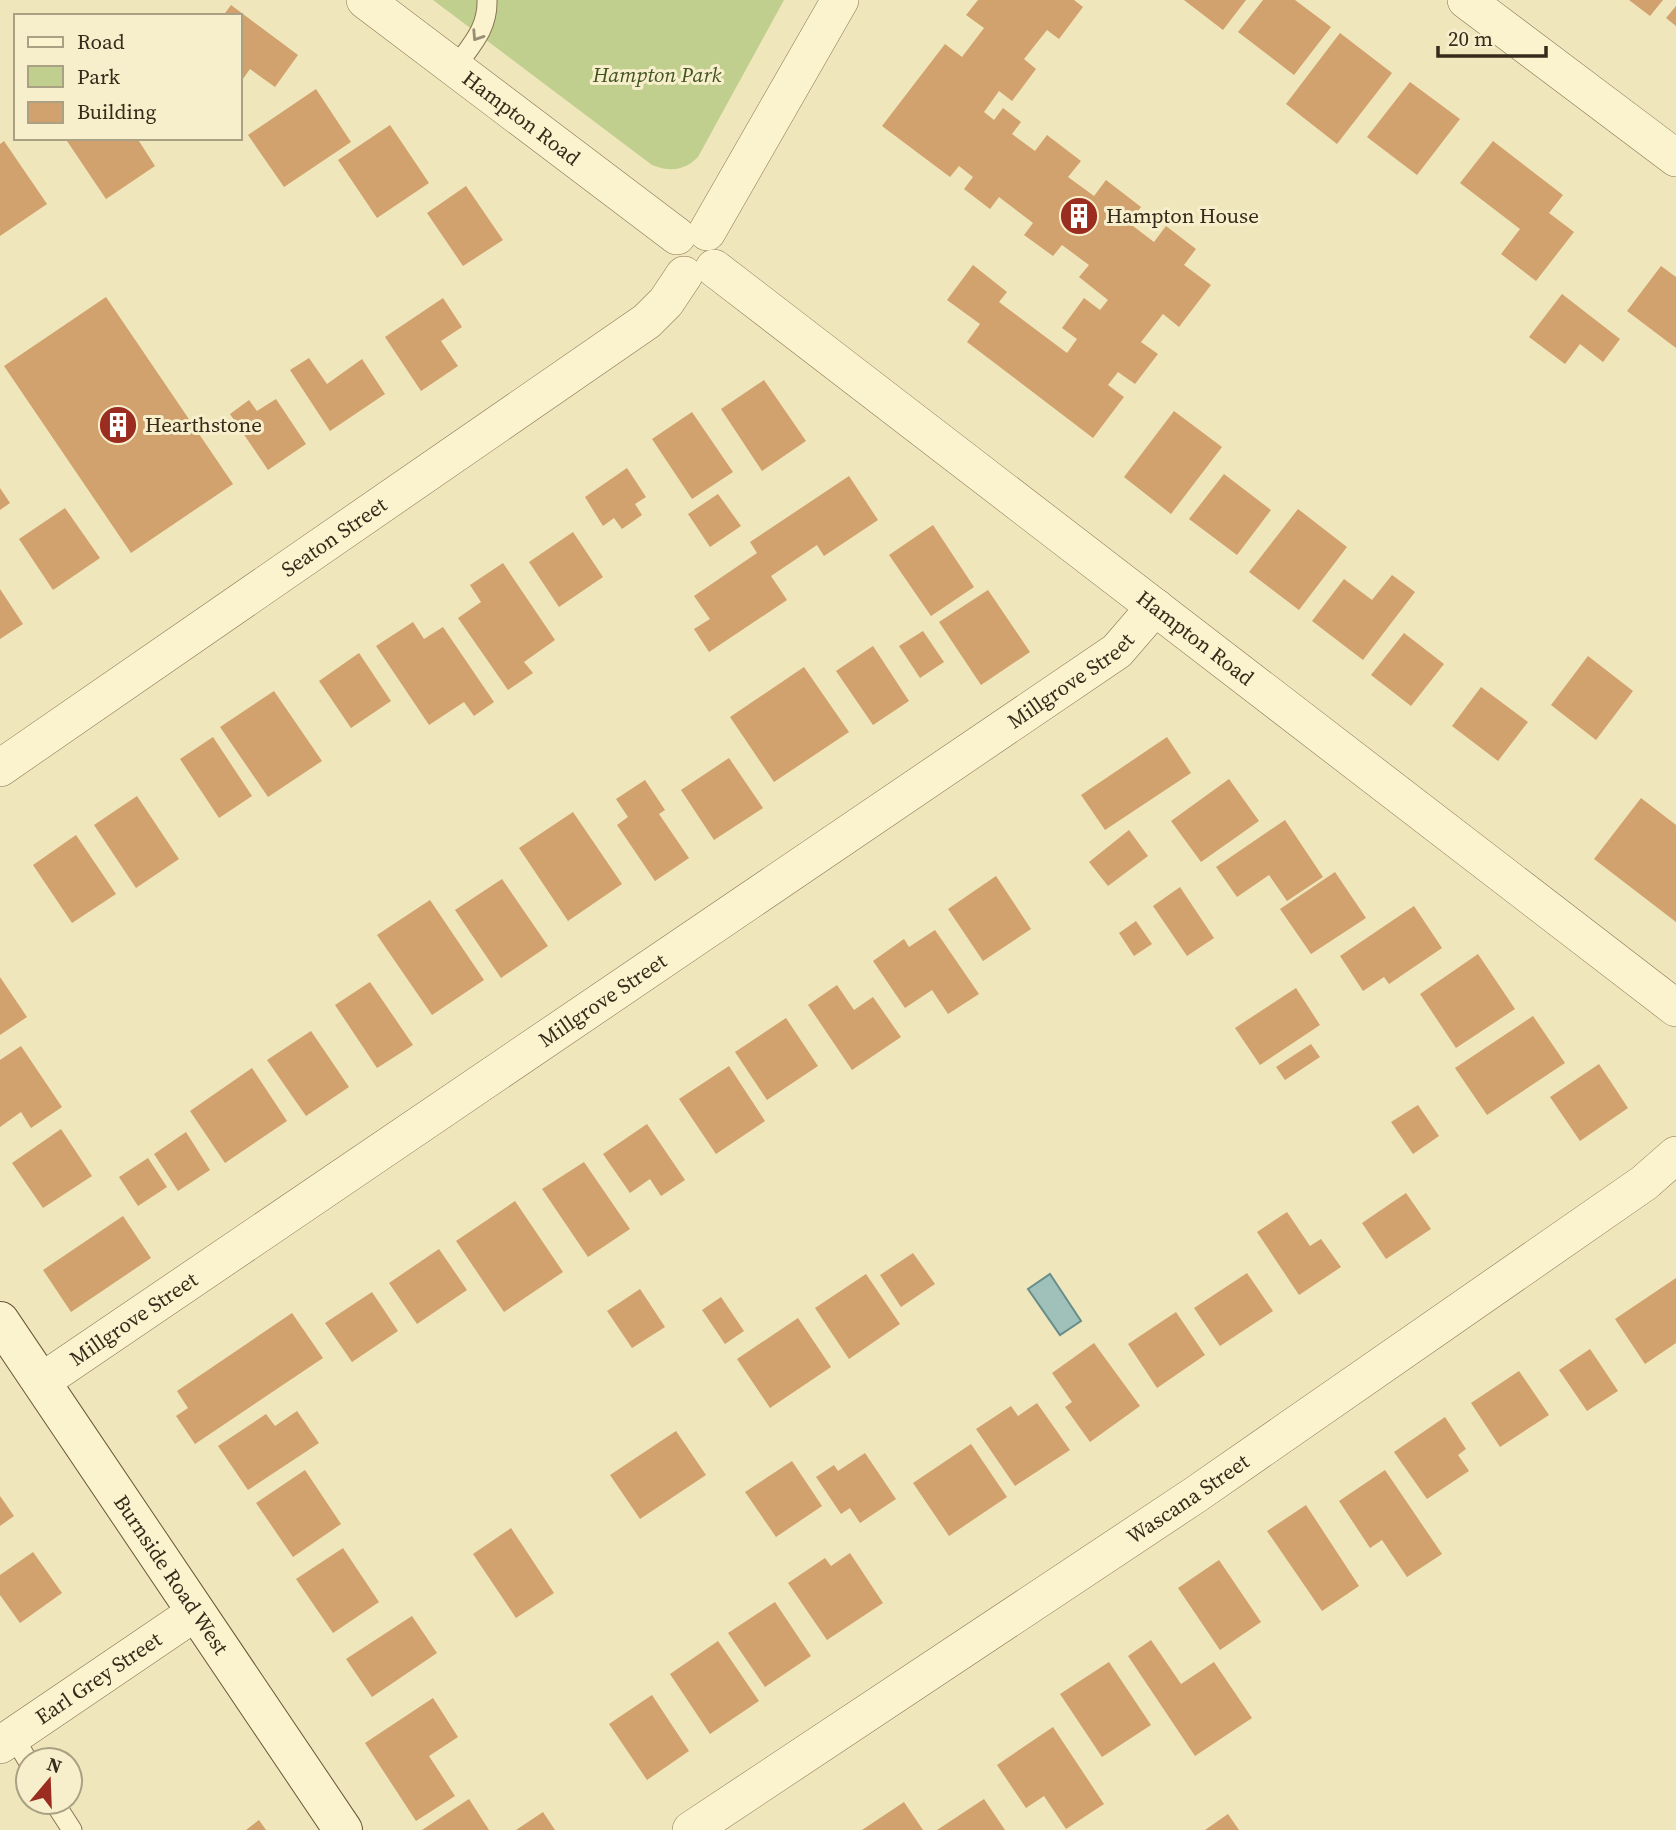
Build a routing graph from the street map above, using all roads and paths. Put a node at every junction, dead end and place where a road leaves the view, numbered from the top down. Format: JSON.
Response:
{"nodes":[{"id":1,"x":365,"y":0,"type":"edge"},
{"id":2,"x":487,"y":0,"type":"edge"},
{"id":3,"x":840,"y":0,"type":"edge"},
{"id":4,"x":1466,"y":0,"type":"edge"},
{"id":5,"x":455,"y":68,"type":"junction"},
{"id":6,"x":1676,"y":158,"type":"edge"},
{"id":7,"x":692,"y":234,"type":"junction"},
{"id":8,"x":688,"y":282,"type":"junction"},
{"id":9,"x":1155,"y":607,"type":"junction"},
{"id":10,"x":0,"y":768,"type":"edge"},
{"id":11,"x":1676,"y":1008,"type":"edge"},
{"id":12,"x":1676,"y":1155,"type":"edge"},
{"id":13,"x":0,"y":1321,"type":"edge"},
{"id":14,"x":41,"y":1382,"type":"junction"},
{"id":15,"x":196,"y":1612,"type":"junction"},
{"id":16,"x":13,"y":1747,"type":"edge"},
{"id":17,"x":343,"y":1830,"type":"edge"},
{"id":18,"x":691,"y":1830,"type":"edge"}],
"edges":[{"from":1,"to":5,"type":"street","name":"Hampton Road"},
{"from":2,"to":5,"type":"lane","one_way":true},
{"from":3,"to":7,"type":"street"},
{"from":4,"to":6,"type":"street"},
{"from":5,"to":7,"type":"street","name":"Hampton Road"},
{"from":7,"to":8,"type":"street"},
{"from":8,"to":9,"type":"street","name":"Hampton Road"},
{"from":8,"to":10,"type":"street","name":"Seaton Street"},
{"from":9,"to":11,"type":"street","name":"Hampton Road"},
{"from":9,"to":14,"type":"street","name":"Millgrove Street"},
{"from":12,"to":18,"type":"street","name":"Wascana Street"},
{"from":13,"to":14,"type":"main road","name":"Burnside Road West"},
{"from":14,"to":15,"type":"main road","name":"Burnside Road West"},
{"from":15,"to":16,"type":"street","name":"Earl Grey Street"},
{"from":15,"to":17,"type":"main road","name":"Burnside Road West"}]}
